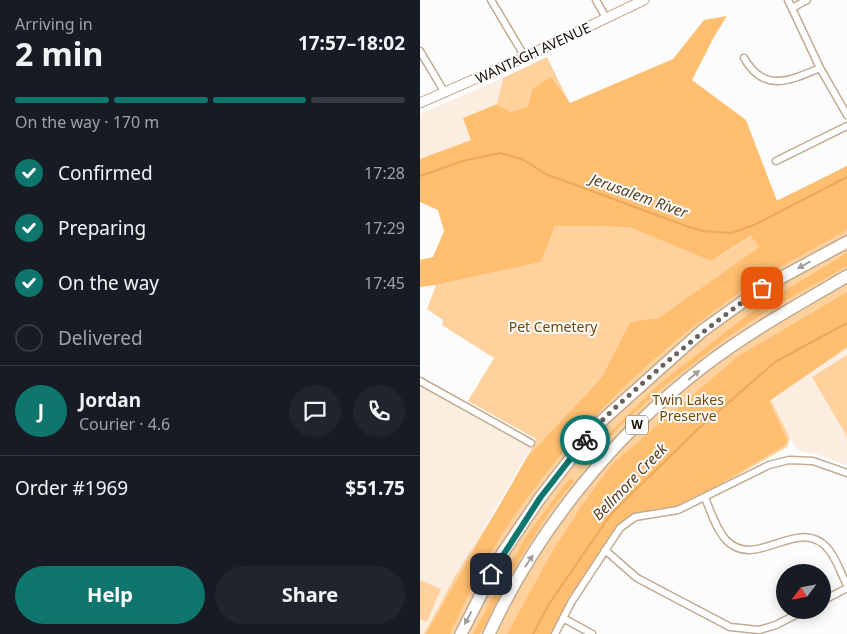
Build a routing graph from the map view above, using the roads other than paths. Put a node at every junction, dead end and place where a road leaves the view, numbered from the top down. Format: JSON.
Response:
{"nodes":[{"id":1,"x":490,"y":0,"type":"edge"},
{"id":2,"x":596,"y":0,"type":"edge"},
{"id":3,"x":644,"y":0,"type":"edge"},
{"id":4,"x":788,"y":0,"type":"edge"},
{"id":5,"x":807,"y":0,"type":"edge"},
{"id":6,"x":792,"y":8,"type":"junction"},
{"id":7,"x":606,"y":18,"type":"junction"},
{"id":8,"x":420,"y":51,"type":"edge"},
{"id":9,"x":525,"y":58,"type":"junction"},
{"id":10,"x":744,"y":58,"type":"dead end"},
{"id":11,"x":820,"y":68,"type":"junction"},
{"id":12,"x":445,"y":93,"type":"junction"},
{"id":13,"x":420,"y":103,"type":"edge"},
{"id":14,"x":847,"y":114,"type":"edge"},
{"id":15,"x":847,"y":126,"type":"edge"},
{"id":16,"x":776,"y":161,"type":"dead end"},
{"id":17,"x":847,"y":242,"type":"edge"},
{"id":18,"x":847,"y":276,"type":"edge"},
{"id":19,"x":420,"y":382,"type":"edge"},
{"id":20,"x":531,"y":443,"type":"dead end"},
{"id":21,"x":847,"y":473,"type":"edge"},
{"id":22,"x":705,"y":498,"type":"junction"},
{"id":23,"x":605,"y":550,"type":"junction"},
{"id":24,"x":847,"y":587,"type":"edge"},
{"id":25,"x":831,"y":596,"type":"edge"},
{"id":26,"x":563,"y":618,"type":"junction"},
{"id":27,"x":788,"y":619,"type":"edge"},
{"id":28,"x":461,"y":634,"type":"edge"},
{"id":29,"x":489,"y":634,"type":"edge"},
{"id":30,"x":555,"y":634,"type":"edge"},
{"id":31,"x":592,"y":634,"type":"edge"}],
"edges":[{"from":1,"to":9,"type":"street"},
{"from":2,"to":7,"type":"street"},
{"from":3,"to":7,"type":"main road","name":"WANTAGH AVENUE"},
{"from":4,"to":6,"type":"street"},
{"from":5,"to":6,"type":"street"},
{"from":6,"to":11,"type":"street"},
{"from":7,"to":9,"type":"main road","name":"WANTAGH AVENUE"},
{"from":8,"to":12,"type":"street"},
{"from":9,"to":12,"type":"main road","name":"WANTAGH AVENUE"},
{"from":10,"to":11,"type":"street"},
{"from":11,"to":14,"type":"street"},
{"from":12,"to":13,"type":"main road","name":"WANTAGH AVENUE"},
{"from":15,"to":16,"type":"street"},
{"from":17,"to":28,"type":"highway","number":"W","one_way":true},
{"from":29,"to":18,"type":"highway","number":"W","one_way":true},
{"from":19,"to":20,"type":"street"},
{"from":21,"to":22,"type":"street"},
{"from":22,"to":23,"type":"street"},
{"from":22,"to":24,"type":"street"},
{"from":23,"to":26,"type":"street"},
{"from":23,"to":27,"type":"street"},
{"from":24,"to":25,"type":"street"},
{"from":26,"to":30,"type":"street"},
{"from":26,"to":31,"type":"street"}]}
